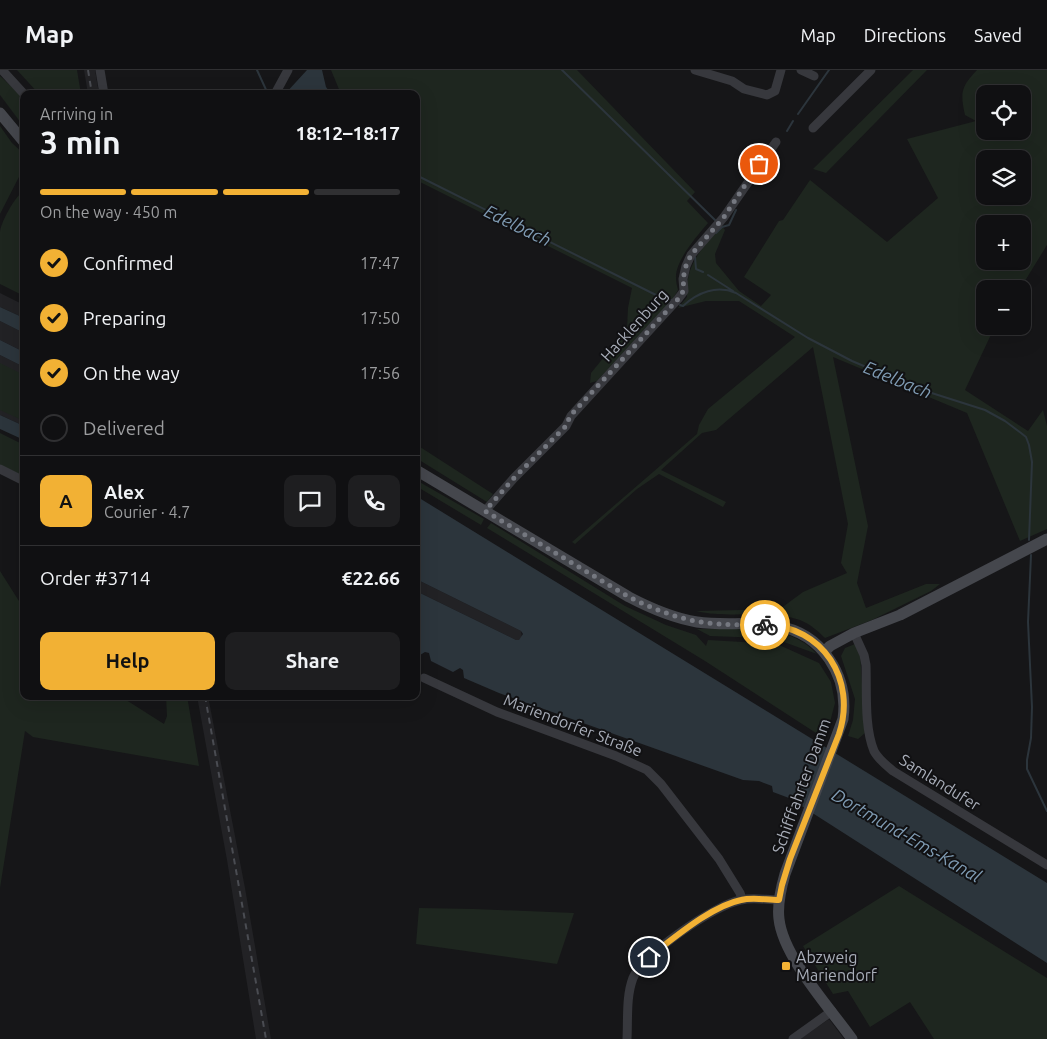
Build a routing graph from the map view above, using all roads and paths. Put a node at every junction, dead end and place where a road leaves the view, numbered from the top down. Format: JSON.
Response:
{"nodes":[{"id":1,"x":2,"y":70,"type":"edge"},
{"id":2,"x":100,"y":70,"type":"edge"},
{"id":3,"x":288,"y":70,"type":"edge"},
{"id":4,"x":695,"y":70,"type":"edge"},
{"id":5,"x":781,"y":70,"type":"edge"},
{"id":6,"x":802,"y":70,"type":"edge"},
{"id":7,"x":871,"y":70,"type":"edge"},
{"id":8,"x":814,"y":76,"type":"dead end"},
{"id":9,"x":20,"y":90,"type":"edge"},
{"id":10,"x":103,"y":90,"type":"edge"},
{"id":11,"x":278,"y":90,"type":"edge"},
{"id":12,"x":0,"y":113,"type":"edge"},
{"id":13,"x":814,"y":128,"type":"dead end"},
{"id":14,"x":20,"y":137,"type":"edge"},
{"id":15,"x":776,"y":142,"type":"dead end"},
{"id":16,"x":0,"y":469,"type":"edge"},
{"id":17,"x":420,"y":472,"type":"edge"},
{"id":18,"x":20,"y":479,"type":"edge"},
{"id":19,"x":485,"y":511,"type":"junction"},
{"id":20,"x":1047,"y":539,"type":"edge"},
{"id":21,"x":854,"y":632,"type":"junction"},
{"id":22,"x":824,"y":652,"type":"junction"},
{"id":23,"x":424,"y":678,"type":"dead end"},
{"id":24,"x":1047,"y":865,"type":"edge"},
{"id":25,"x":742,"y":899,"type":"junction"},
{"id":26,"x":779,"y":900,"type":"junction"},
{"id":27,"x":832,"y":1011,"type":"junction"},
{"id":28,"x":627,"y":1039,"type":"edge"},
{"id":29,"x":793,"y":1039,"type":"edge"},
{"id":30,"x":852,"y":1039,"type":"edge"}],
"edges":[{"from":1,"to":9,"type":"street"},
{"from":2,"to":10,"type":"street"},
{"from":3,"to":11,"type":"street"},
{"from":4,"to":5,"type":"street"},
{"from":6,"to":8,"type":"street"},
{"from":7,"to":13,"type":"street"},
{"from":12,"to":14,"type":"main road"},
{"from":15,"to":19,"type":"street","name":"Hacklenburg"},
{"from":16,"to":18,"type":"street"},
{"from":17,"to":19,"type":"main road","name":"Schifffahrter Damm"},
{"from":19,"to":22,"type":"main road","name":"Schifffahrter Damm"},
{"from":20,"to":21,"type":"main road"},
{"from":21,"to":22,"type":"main road"},
{"from":21,"to":24,"type":"street","name":"Samlandufer"},
{"from":22,"to":26,"type":"main road","name":"Schifffahrter Damm"},
{"from":23,"to":25,"type":"street","name":"Mariendorfer Straße"},
{"from":25,"to":26,"type":"street"},
{"from":25,"to":28,"type":"street"},
{"from":26,"to":27,"type":"main road","name":"Schifffahrter Damm"},
{"from":27,"to":29,"type":"street"},
{"from":27,"to":30,"type":"main road","name":"Schifffahrter Damm"}]}
